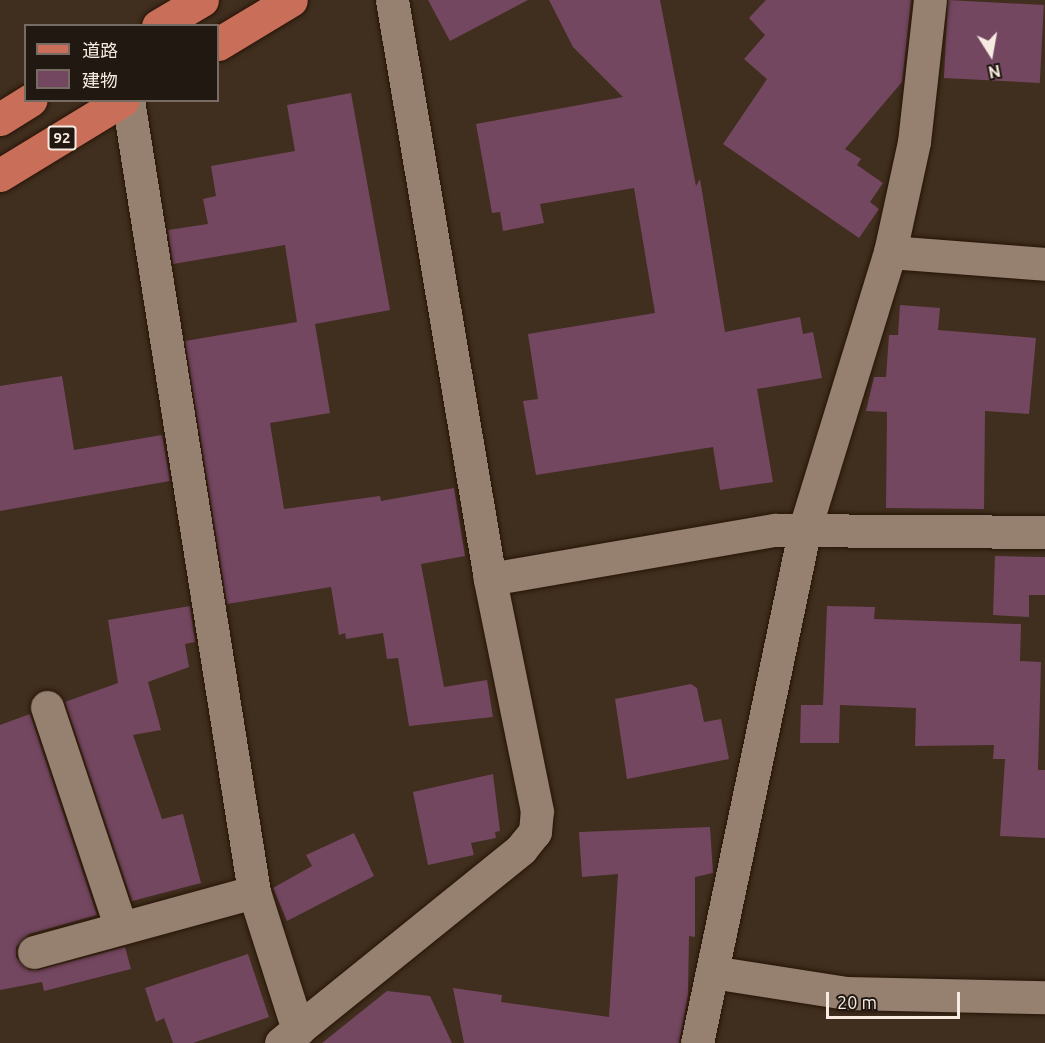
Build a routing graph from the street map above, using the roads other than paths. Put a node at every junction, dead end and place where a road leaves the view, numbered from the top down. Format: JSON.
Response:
{"nodes":[{"id":1,"x":202,"y":0,"type":"edge"},
{"id":2,"x":291,"y":0,"type":"edge"},
{"id":3,"x":393,"y":0,"type":"edge"},
{"id":4,"x":930,"y":0,"type":"edge"},
{"id":5,"x":161,"y":24,"type":"edge"},
{"id":6,"x":219,"y":43,"type":"edge"},
{"id":7,"x":28,"y":102,"type":"edge"},
{"id":8,"x":123,"y":102,"type":"edge"},
{"id":9,"x":126,"y":102,"type":"edge"},
{"id":10,"x":0,"y":119,"type":"edge"},
{"id":11,"x":0,"y":175,"type":"edge"},
{"id":12,"x":890,"y":252,"type":"junction"},
{"id":13,"x":1045,"y":264,"type":"edge"},
{"id":14,"x":805,"y":528,"type":"junction"},
{"id":15,"x":1045,"y":532,"type":"edge"},
{"id":16,"x":490,"y":579,"type":"junction"},
{"id":17,"x":47,"y":707,"type":"dead end"},
{"id":18,"x":254,"y":892,"type":"junction"},
{"id":19,"x":121,"y":928,"type":"junction"},
{"id":20,"x":34,"y":952,"type":"dead end"},
{"id":21,"x":712,"y":972,"type":"junction"},
{"id":22,"x":1045,"y":997,"type":"edge"},
{"id":23,"x":290,"y":1036,"type":"edge"},
{"id":24,"x":697,"y":1043,"type":"edge"}],
"edges":[{"from":1,"to":5,"type":"main road"},
{"from":2,"to":6,"type":"main road"},
{"from":3,"to":16,"type":"street"},
{"from":4,"to":12,"type":"street"},
{"from":7,"to":10,"type":"main road"},
{"from":8,"to":11,"type":"main road","number":"92"},
{"from":9,"to":18,"type":"street"},
{"from":12,"to":13,"type":"street"},
{"from":12,"to":14,"type":"street"},
{"from":14,"to":15,"type":"street"},
{"from":14,"to":16,"type":"street"},
{"from":14,"to":21,"type":"street"},
{"from":16,"to":23,"type":"street"},
{"from":17,"to":19,"type":"street"},
{"from":18,"to":19,"type":"street"},
{"from":18,"to":23,"type":"street"},
{"from":19,"to":20,"type":"street"},
{"from":21,"to":22,"type":"street"},
{"from":21,"to":24,"type":"street"}]}
